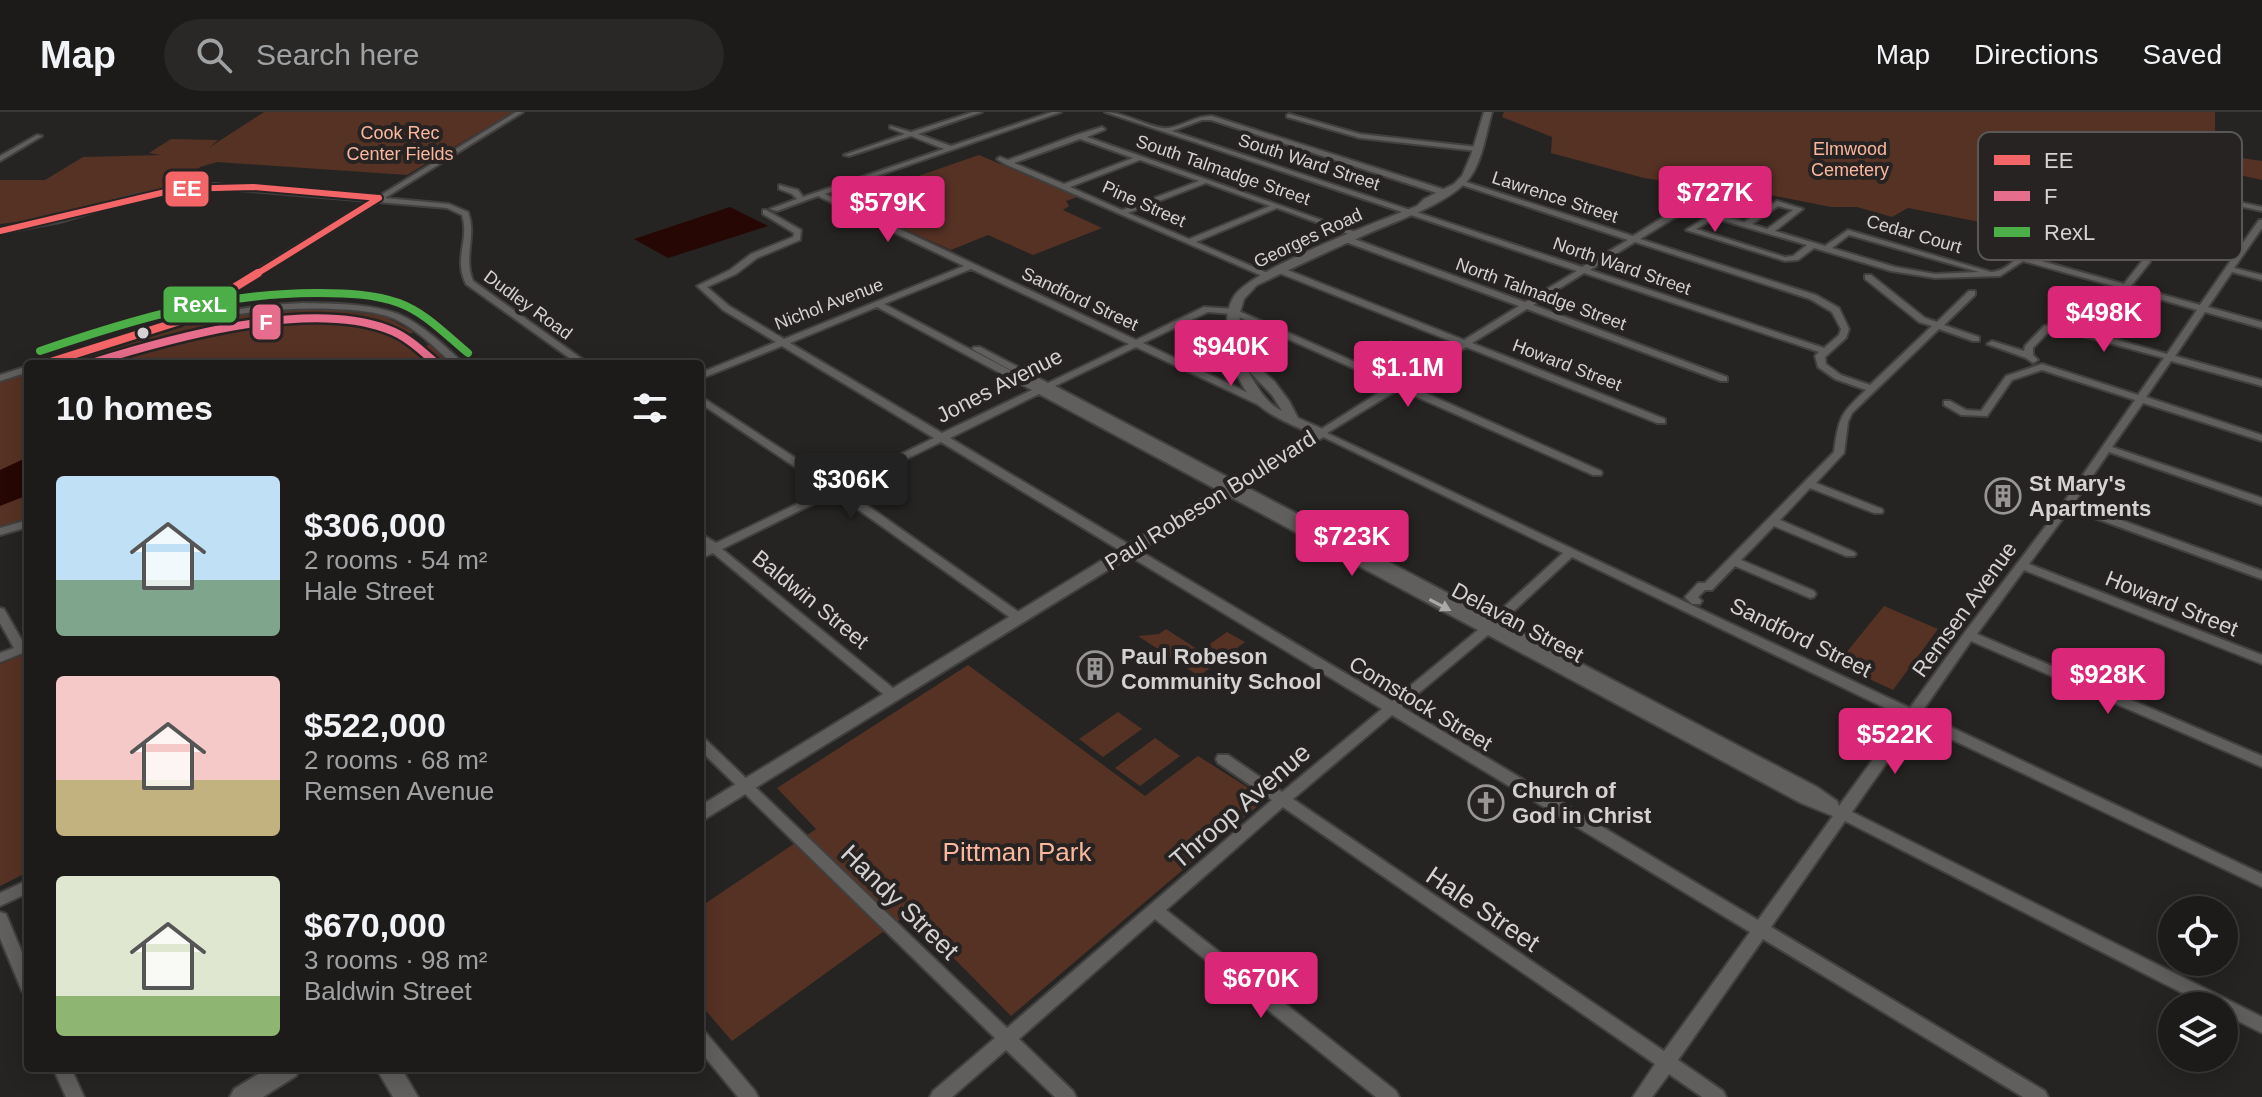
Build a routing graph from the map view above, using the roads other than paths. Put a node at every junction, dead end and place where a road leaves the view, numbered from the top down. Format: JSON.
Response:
{"nodes":[{"id":1,"x":520,"y":112,"type":"edge"},
{"id":2,"x":979,"y":112,"type":"edge"},
{"id":3,"x":1058,"y":112,"type":"edge"},
{"id":4,"x":1108,"y":112,"type":"edge"},
{"id":5,"x":1309,"y":112,"type":"edge"},
{"id":6,"x":1488,"y":112,"type":"edge"},
{"id":7,"x":1289,"y":116,"type":"dead end"},
{"id":8,"x":892,"y":127,"type":"dead end"},
{"id":9,"x":1102,"y":129,"type":"dead end"},
{"id":10,"x":1167,"y":131,"type":"junction"},
{"id":11,"x":910,"y":135,"type":"junction"},
{"id":12,"x":39,"y":136,"type":"dead end"},
{"id":13,"x":1078,"y":136,"type":"junction"},
{"id":14,"x":1375,"y":138,"type":"junction"},
{"id":15,"x":952,"y":148,"type":"junction"},
{"id":16,"x":1477,"y":149,"type":"junction"},
{"id":17,"x":0,"y":153,"type":"edge"},
{"id":18,"x":11,"y":153,"type":"junction"},
{"id":19,"x":847,"y":155,"type":"dead end"},
{"id":20,"x":1139,"y":158,"type":"junction"},
{"id":21,"x":0,"y":159,"type":"edge"},
{"id":22,"x":1205,"y":181,"type":"junction"},
{"id":23,"x":1463,"y":184,"type":"junction"},
{"id":24,"x":1720,"y":186,"type":"dead end"},
{"id":25,"x":782,"y":187,"type":"dead end"},
{"id":26,"x":1064,"y":187,"type":"junction"},
{"id":27,"x":819,"y":194,"type":"junction"},
{"id":28,"x":1441,"y":196,"type":"junction"},
{"id":29,"x":379,"y":198,"type":"junction"},
{"id":30,"x":797,"y":201,"type":"junction"},
{"id":31,"x":2242,"y":204,"type":"edge"},
{"id":32,"x":1276,"y":206,"type":"junction"},
{"id":33,"x":1687,"y":208,"type":"junction"},
{"id":34,"x":2262,"y":209,"type":"edge"},
{"id":35,"x":1123,"y":212,"type":"junction"},
{"id":36,"x":1409,"y":212,"type":"junction"},
{"id":37,"x":1702,"y":216,"type":"junction"},
{"id":38,"x":2262,"y":222,"type":"edge"},
{"id":39,"x":1743,"y":224,"type":"junction"},
{"id":40,"x":0,"y":231,"type":"edge"},
{"id":41,"x":1768,"y":232,"type":"junction"},
{"id":42,"x":1351,"y":237,"type":"junction"},
{"id":43,"x":1637,"y":239,"type":"junction"},
{"id":44,"x":2258,"y":239,"type":"edge"},
{"id":45,"x":1189,"y":242,"type":"junction"},
{"id":46,"x":1812,"y":245,"type":"junction"},
{"id":47,"x":1826,"y":249,"type":"junction"},
{"id":48,"x":2242,"y":256,"type":"edge"},
{"id":49,"x":2019,"y":260,"type":"edge"},
{"id":50,"x":2029,"y":260,"type":"edge"},
{"id":51,"x":2238,"y":260,"type":"edge"},
{"id":52,"x":2146,"y":262,"type":"dead end"},
{"id":53,"x":970,"y":266,"type":"junction"},
{"id":54,"x":2229,"y":269,"type":"junction"},
{"id":55,"x":1584,"y":270,"type":"junction"},
{"id":56,"x":1282,"y":271,"type":"junction"},
{"id":57,"x":1997,"y":275,"type":"junction"},
{"id":58,"x":1267,"y":276,"type":"junction"},
{"id":59,"x":1868,"y":277,"type":"dead end"},
{"id":60,"x":2262,"y":278,"type":"edge"},
{"id":61,"x":2126,"y":288,"type":"junction"},
{"id":62,"x":1972,"y":293,"type":"dead end"},
{"id":63,"x":212,"y":301,"type":"junction"},
{"id":64,"x":882,"y":303,"type":"junction"},
{"id":65,"x":1527,"y":306,"type":"junction"},
{"id":66,"x":2202,"y":309,"type":"junction"},
{"id":67,"x":228,"y":310,"type":"junction"},
{"id":68,"x":1234,"y":312,"type":"junction"},
{"id":69,"x":2103,"y":316,"type":"dead end"},
{"id":70,"x":180,"y":321,"type":"junction"},
{"id":71,"x":2262,"y":325,"type":"edge"},
{"id":72,"x":1939,"y":327,"type":"junction"},
{"id":73,"x":1976,"y":339,"type":"dead end"},
{"id":74,"x":782,"y":342,"type":"junction"},
{"id":75,"x":1132,"y":343,"type":"junction"},
{"id":76,"x":1465,"y":344,"type":"junction"},
{"id":77,"x":1992,"y":344,"type":"dead end"},
{"id":78,"x":1825,"y":351,"type":"junction"},
{"id":79,"x":2029,"y":356,"type":"junction"},
{"id":80,"x":2171,"y":356,"type":"junction"},
{"id":81,"x":1240,"y":357,"type":"junction"},
{"id":82,"x":57,"y":360,"type":"edge"},
{"id":83,"x":452,"y":360,"type":"edge"},
{"id":84,"x":578,"y":360,"type":"edge"},
{"id":85,"x":2042,"y":367,"type":"junction"},
{"id":86,"x":24,"y":370,"type":"edge"},
{"id":87,"x":704,"y":374,"type":"edge"},
{"id":88,"x":0,"y":378,"type":"edge"},
{"id":89,"x":1724,"y":379,"type":"dead end"},
{"id":90,"x":2262,"y":383,"type":"edge"},
{"id":91,"x":1397,"y":386,"type":"junction"},
{"id":92,"x":1042,"y":387,"type":"junction"},
{"id":93,"x":1872,"y":389,"type":"junction"},
{"id":94,"x":2140,"y":400,"type":"junction"},
{"id":95,"x":704,"y":402,"type":"edge"},
{"id":96,"x":1262,"y":403,"type":"junction"},
{"id":97,"x":1947,"y":403,"type":"dead end"},
{"id":98,"x":1291,"y":418,"type":"junction"},
{"id":99,"x":1661,"y":421,"type":"dead end"},
{"id":100,"x":1320,"y":433,"type":"junction"},
{"id":101,"x":943,"y":437,"type":"junction"},
{"id":102,"x":2262,"y":438,"type":"edge"},
{"id":103,"x":2106,"y":448,"type":"junction"},
{"id":104,"x":1597,"y":473,"type":"dead end"},
{"id":105,"x":1811,"y":485,"type":"junction"},
{"id":106,"x":1232,"y":487,"type":"junction"},
{"id":107,"x":836,"y":489,"type":"junction"},
{"id":108,"x":2262,"y":502,"type":"edge"},
{"id":109,"x":2068,"y":504,"type":"junction"},
{"id":110,"x":1878,"y":511,"type":"dead end"},
{"id":111,"x":1772,"y":521,"type":"junction"},
{"id":112,"x":24,"y":524,"type":"edge"},
{"id":113,"x":0,"y":532,"type":"edge"},
{"id":114,"x":704,"y":539,"type":"edge"},
{"id":115,"x":715,"y":548,"type":"junction"},
{"id":116,"x":1129,"y":550,"type":"junction"},
{"id":117,"x":1572,"y":551,"type":"junction"},
{"id":118,"x":704,"y":553,"type":"edge"},
{"id":119,"x":1850,"y":554,"type":"dead end"},
{"id":120,"x":1733,"y":561,"type":"junction"},
{"id":121,"x":2023,"y":566,"type":"junction"},
{"id":122,"x":2262,"y":575,"type":"edge"},
{"id":123,"x":1810,"y":594,"type":"dead end"},
{"id":124,"x":1693,"y":604,"type":"junction"},
{"id":125,"x":0,"y":612,"type":"edge"},
{"id":126,"x":1019,"y":618,"type":"junction"},
{"id":127,"x":1490,"y":625,"type":"junction"},
{"id":128,"x":1969,"y":635,"type":"junction"},
{"id":129,"x":24,"y":648,"type":"edge"},
{"id":130,"x":0,"y":658,"type":"edge"},
{"id":131,"x":2262,"y":660,"type":"edge"},
{"id":132,"x":894,"y":696,"type":"junction"},
{"id":133,"x":1392,"y":709,"type":"junction"},
{"id":134,"x":1914,"y":716,"type":"junction"},
{"id":135,"x":704,"y":746,"type":"edge"},
{"id":136,"x":1223,"y":759,"type":"dead end"},
{"id":137,"x":2262,"y":762,"type":"edge"},
{"id":138,"x":747,"y":787,"type":"junction"},
{"id":139,"x":1282,"y":800,"type":"junction"},
{"id":140,"x":704,"y":813,"type":"edge"},
{"id":141,"x":1844,"y":814,"type":"junction"},
{"id":142,"x":2262,"y":881,"type":"edge"},
{"id":143,"x":24,"y":888,"type":"edge"},
{"id":144,"x":0,"y":900,"type":"edge"},
{"id":145,"x":1156,"y":911,"type":"junction"},
{"id":146,"x":0,"y":919,"type":"edge"},
{"id":147,"x":1762,"y":930,"type":"junction"},
{"id":148,"x":24,"y":976,"type":"edge"},
{"id":149,"x":2196,"y":992,"type":"edge"},
{"id":150,"x":2238,"y":1013,"type":"edge"},
{"id":151,"x":2262,"y":1025,"type":"edge"},
{"id":152,"x":1007,"y":1039,"type":"junction"},
{"id":153,"x":704,"y":1043,"type":"edge"},
{"id":154,"x":1667,"y":1062,"type":"junction"},
{"id":155,"x":64,"y":1072,"type":"edge"},
{"id":156,"x":282,"y":1072,"type":"edge"},
{"id":157,"x":390,"y":1072,"type":"edge"},
{"id":158,"x":75,"y":1097,"type":"edge"},
{"id":159,"x":242,"y":1097,"type":"edge"},
{"id":160,"x":406,"y":1097,"type":"edge"},
{"id":161,"x":749,"y":1097,"type":"edge"},
{"id":162,"x":939,"y":1097,"type":"edge"},
{"id":163,"x":1067,"y":1097,"type":"edge"},
{"id":164,"x":1390,"y":1097,"type":"edge"},
{"id":165,"x":1642,"y":1097,"type":"edge"},
{"id":166,"x":1717,"y":1097,"type":"edge"},
{"id":167,"x":2039,"y":1097,"type":"edge"}],
"edges":[{"from":1,"to":29,"type":"street"},
{"from":2,"to":11,"type":"street"},
{"from":3,"to":15,"type":"street"},
{"from":4,"to":10,"type":"street","name":"South Ward Street"},
{"from":5,"to":14,"type":"street"},
{"from":6,"to":16,"type":"street"},
{"from":7,"to":14,"type":"street"},
{"from":8,"to":11,"type":"street"},
{"from":9,"to":13,"type":"street"},
{"from":10,"to":28,"type":"street"},
{"from":10,"to":36,"type":"street","name":"South Ward Street"},
{"from":11,"to":15,"type":"street"},
{"from":11,"to":19,"type":"street"},
{"from":12,"to":18,"type":"street"},
{"from":13,"to":20,"type":"street","name":"South Talmadge Street"},
{"from":13,"to":26,"type":"street","name":"Pine Street"},
{"from":14,"to":16,"type":"street"},
{"from":15,"to":27,"type":"street"},
{"from":16,"to":23,"type":"street"},
{"from":17,"to":18,"type":"street"},
{"from":18,"to":21,"type":"street"},
{"from":20,"to":22,"type":"street","name":"South Talmadge Street"},
{"from":20,"to":26,"type":"street"},
{"from":22,"to":32,"type":"street","name":"South Talmadge Street"},
{"from":22,"to":35,"type":"street"},
{"from":23,"to":28,"type":"street","name":"Georges Road"},
{"from":23,"to":43,"type":"street","name":"Lawrence Street"},
{"from":24,"to":33,"type":"street","name":"Paul Robeson Boulevard"},
{"from":25,"to":30,"type":"street"},
{"from":26,"to":35,"type":"street","name":"Pine Street"},
{"from":27,"to":30,"type":"street"},
{"from":27,"to":53,"type":"street","name":"Sandford Street"},
{"from":28,"to":36,"type":"street","name":"Georges Road"},
{"from":29,"to":40,"type":"street","name":"Dudley Road"},
{"from":29,"to":63,"type":"street"},
{"from":29,"to":84,"type":"street","name":"Dudley Road"},
{"from":30,"to":74,"type":"street","name":"Comstock Street"},
{"from":31,"to":34,"type":"street"},
{"from":32,"to":42,"type":"street","name":"South Talmadge Street"},
{"from":32,"to":45,"type":"street"},
{"from":33,"to":37,"type":"street"},
{"from":33,"to":43,"type":"street","name":"Paul Robeson Boulevard"},
{"from":35,"to":45,"type":"street","name":"Pine Street"},
{"from":36,"to":42,"type":"street","name":"Georges Road"},
{"from":36,"to":55,"type":"street","name":"North Ward Street"},
{"from":37,"to":39,"type":"street"},
{"from":37,"to":46,"type":"street"},
{"from":38,"to":44,"type":"street","name":"Remsen Avenue"},
{"from":39,"to":41,"type":"street"},
{"from":39,"to":41,"type":"street"},
{"from":41,"to":46,"type":"street"},
{"from":42,"to":56,"type":"street","name":"Georges Road"},
{"from":42,"to":65,"type":"street","name":"North Talmadge Street"},
{"from":43,"to":55,"type":"street","name":"Paul Robeson Boulevard"},
{"from":43,"to":78,"type":"street","name":"Lawrence Street"},
{"from":44,"to":48,"type":"street","name":"Remsen Avenue"},
{"from":45,"to":58,"type":"street","name":"Pine Street"},
{"from":46,"to":47,"type":"street"},
{"from":47,"to":57,"type":"street"},
{"from":47,"to":57,"type":"street","name":"Cedar Court"},
{"from":49,"to":57,"type":"street"},
{"from":50,"to":61,"type":"street"},
{"from":51,"to":54,"type":"street","name":"Remsen Avenue"},
{"from":52,"to":61,"type":"street"},
{"from":53,"to":64,"type":"street","name":"Nichol Avenue"},
{"from":53,"to":75,"type":"street","name":"Sandford Street"},
{"from":54,"to":60,"type":"street"},
{"from":54,"to":66,"type":"street","name":"Remsen Avenue"},
{"from":55,"to":65,"type":"street","name":"Paul Robeson Boulevard"},
{"from":55,"to":78,"type":"street","name":"North Ward Street"},
{"from":56,"to":58,"type":"street","name":"Georges Road"},
{"from":56,"to":76,"type":"street","name":"Howard Street"},
{"from":58,"to":68,"type":"street","name":"Georges Road"},
{"from":59,"to":72,"type":"street"},
{"from":61,"to":66,"type":"street"},
{"from":61,"to":69,"type":"street"},
{"from":62,"to":72,"type":"street"},
{"from":63,"to":67,"type":"street"},
{"from":63,"to":70,"type":"street"},
{"from":64,"to":74,"type":"street","name":"Nichol Avenue"},
{"from":64,"to":92,"type":"street","name":"Delavan Street"},
{"from":65,"to":76,"type":"street","name":"Paul Robeson Boulevard"},
{"from":65,"to":89,"type":"street","name":"North Talmadge Street"},
{"from":66,"to":71,"type":"street"},
{"from":66,"to":80,"type":"street","name":"Remsen Avenue"},
{"from":67,"to":70,"type":"street"},
{"from":67,"to":83,"type":"street"},
{"from":68,"to":75,"type":"street","name":"Jones Avenue"},
{"from":68,"to":81,"type":"street"},
{"from":68,"to":91,"type":"street"},
{"from":70,"to":82,"type":"street"},
{"from":72,"to":73,"type":"street"},
{"from":72,"to":93,"type":"street"},
{"from":74,"to":87,"type":"street","name":"Nichol Avenue"},
{"from":74,"to":101,"type":"street","name":"Comstock Street"},
{"from":75,"to":92,"type":"street","name":"Jones Avenue"},
{"from":75,"to":96,"type":"street","name":"Sandford Street"},
{"from":76,"to":91,"type":"street","name":"Paul Robeson Boulevard"},
{"from":76,"to":99,"type":"street","name":"Howard Street"},
{"from":77,"to":79,"type":"street"},
{"from":78,"to":93,"type":"street"},
{"from":79,"to":80,"type":"street"},
{"from":79,"to":85,"type":"street"},
{"from":80,"to":90,"type":"street"},
{"from":80,"to":94,"type":"street","name":"Remsen Avenue"},
{"from":81,"to":96,"type":"street"},
{"from":81,"to":98,"type":"street"},
{"from":85,"to":94,"type":"street"},
{"from":85,"to":97,"type":"street"},
{"from":86,"to":88,"type":"street"},
{"from":91,"to":100,"type":"street","name":"Paul Robeson Boulevard"},
{"from":91,"to":104,"type":"street"},
{"from":92,"to":101,"type":"street","name":"Jones Avenue"},
{"from":92,"to":106,"type":"street","name":"Delavan Street"},
{"from":93,"to":105,"type":"street"},
{"from":94,"to":102,"type":"street"},
{"from":94,"to":103,"type":"street","name":"Remsen Avenue"},
{"from":95,"to":107,"type":"street"},
{"from":96,"to":98,"type":"street"},
{"from":98,"to":100,"type":"street"},
{"from":100,"to":106,"type":"street","name":"Paul Robeson Boulevard"},
{"from":100,"to":117,"type":"street","name":"Sandford Street"},
{"from":101,"to":107,"type":"street","name":"Jones Avenue"},
{"from":101,"to":116,"type":"street","name":"Comstock Street"},
{"from":103,"to":108,"type":"street"},
{"from":103,"to":109,"type":"street","name":"Remsen Avenue"},
{"from":105,"to":110,"type":"street"},
{"from":105,"to":111,"type":"street"},
{"from":106,"to":116,"type":"street","name":"Paul Robeson Boulevard"},
{"from":106,"to":127,"type":"street","name":"Delavan Street"},
{"from":107,"to":115,"type":"street","name":"Jones Avenue"},
{"from":107,"to":126,"type":"street"},
{"from":109,"to":121,"type":"street","name":"Remsen Avenue"},
{"from":109,"to":122,"type":"street"},
{"from":111,"to":119,"type":"street"},
{"from":111,"to":120,"type":"street"},
{"from":112,"to":113,"type":"street"},
{"from":114,"to":115,"type":"street","name":"Baldwin Street"},
{"from":115,"to":118,"type":"street","name":"Jones Avenue"},
{"from":115,"to":132,"type":"street","name":"Baldwin Street"},
{"from":116,"to":126,"type":"street","name":"Paul Robeson Boulevard"},
{"from":116,"to":133,"type":"street","name":"Comstock Street"},
{"from":117,"to":124,"type":"street","name":"Sandford Street"},
{"from":117,"to":127,"type":"street","name":"Throop Avenue"},
{"from":120,"to":123,"type":"street"},
{"from":120,"to":124,"type":"street"},
{"from":121,"to":128,"type":"street","name":"Remsen Avenue"},
{"from":121,"to":131,"type":"street","name":"Howard Street"},
{"from":124,"to":134,"type":"street","name":"Sandford Street"},
{"from":125,"to":129,"type":"street"},
{"from":126,"to":132,"type":"street","name":"Paul Robeson Boulevard"},
{"from":127,"to":133,"type":"street","name":"Throop Avenue"},
{"from":127,"to":141,"type":"street","name":"Delavan Street"},
{"from":128,"to":134,"type":"street","name":"Remsen Avenue"},
{"from":128,"to":137,"type":"street"},
{"from":129,"to":130,"type":"street"},
{"from":132,"to":138,"type":"street","name":"Paul Robeson Boulevard"},
{"from":133,"to":139,"type":"street","name":"Throop Avenue"},
{"from":133,"to":147,"type":"street","name":"Comstock Street"},
{"from":134,"to":141,"type":"street","name":"Remsen Avenue"},
{"from":134,"to":142,"type":"street","name":"Sandford Street"},
{"from":135,"to":138,"type":"street","name":"Handy Street"},
{"from":136,"to":139,"type":"street","name":"Hale Street"},
{"from":138,"to":140,"type":"street","name":"Paul Robeson Boulevard"},
{"from":138,"to":152,"type":"street","name":"Handy Street"},
{"from":139,"to":145,"type":"street","name":"Throop Avenue"},
{"from":139,"to":154,"type":"street","name":"Hale Street"},
{"from":141,"to":147,"type":"street","name":"Remsen Avenue"},
{"from":141,"to":149,"type":"street","name":"Delavan Street"},
{"from":143,"to":144,"type":"street"},
{"from":145,"to":152,"type":"street","name":"Throop Avenue"},
{"from":145,"to":164,"type":"street"},
{"from":146,"to":148,"type":"street"},
{"from":147,"to":154,"type":"street","name":"Remsen Avenue"},
{"from":147,"to":167,"type":"street","name":"Comstock Street"},
{"from":150,"to":151,"type":"street","name":"Delavan Street"},
{"from":152,"to":162,"type":"street","name":"Throop Avenue"},
{"from":152,"to":163,"type":"street","name":"Handy Street"},
{"from":153,"to":161,"type":"street"},
{"from":154,"to":165,"type":"street","name":"Remsen Avenue"},
{"from":154,"to":166,"type":"street","name":"Hale Street"},
{"from":155,"to":158,"type":"street"},
{"from":156,"to":159,"type":"street"},
{"from":157,"to":160,"type":"street"}]}
